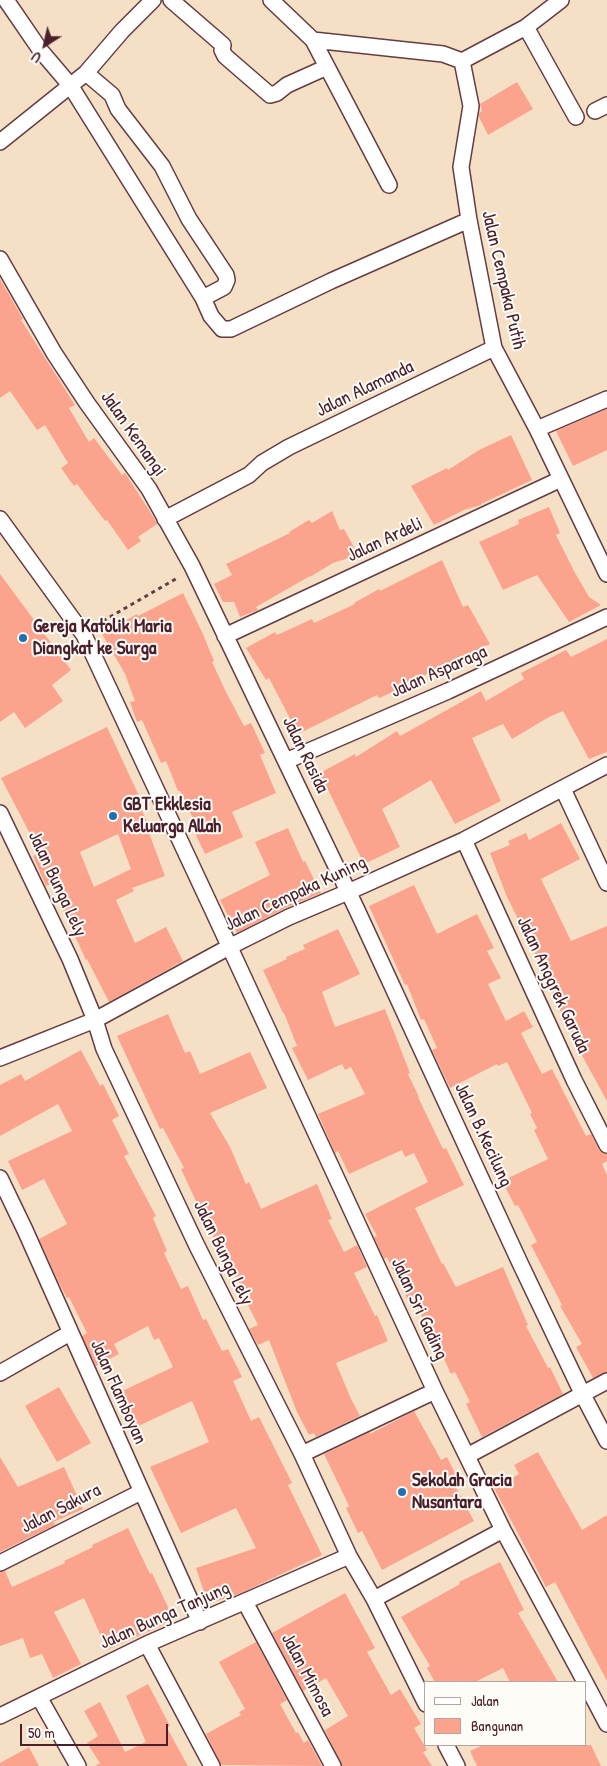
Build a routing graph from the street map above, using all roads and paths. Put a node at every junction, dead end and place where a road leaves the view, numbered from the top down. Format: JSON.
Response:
{"nodes":[{"id":1,"x":6,"y":0,"type":"edge"},
{"id":2,"x":153,"y":0,"type":"edge"},
{"id":3,"x":171,"y":0,"type":"edge"},
{"id":4,"x":271,"y":0,"type":"edge"},
{"id":5,"x":561,"y":0,"type":"edge"},
{"id":6,"x":526,"y":27,"type":"junction"},
{"id":7,"x":313,"y":40,"type":"junction"},
{"id":8,"x":462,"y":61,"type":"junction"},
{"id":9,"x":327,"y":67,"type":"junction"},
{"id":10,"x":86,"y":73,"type":"junction"},
{"id":11,"x":70,"y":85,"type":"junction"},
{"id":12,"x":576,"y":117,"type":"dead end"},
{"id":13,"x":0,"y":142,"type":"edge"},
{"id":14,"x":389,"y":185,"type":"dead end"},
{"id":15,"x":468,"y":220,"type":"junction"},
{"id":16,"x":0,"y":259,"type":"edge"},
{"id":17,"x":202,"y":298,"type":"junction"},
{"id":18,"x":494,"y":348,"type":"junction"},
{"id":19,"x":607,"y":398,"type":"edge"},
{"id":20,"x":537,"y":429,"type":"junction"},
{"id":21,"x":561,"y":479,"type":"junction"},
{"id":22,"x":0,"y":519,"type":"edge"},
{"id":23,"x":166,"y":519,"type":"junction"},
{"id":24,"x":194,"y":569,"type":"junction"},
{"id":25,"x":607,"y":574,"type":"edge"},
{"id":26,"x":607,"y":617,"type":"edge"},
{"id":27,"x":82,"y":633,"type":"junction"},
{"id":28,"x":225,"y":636,"type":"junction"},
{"id":29,"x":286,"y":761,"type":"junction"},
{"id":30,"x":607,"y":765,"type":"edge"},
{"id":31,"x":563,"y":789,"type":"junction"},
{"id":32,"x":0,"y":813,"type":"edge"},
{"id":33,"x":464,"y":840,"type":"junction"},
{"id":34,"x":607,"y":883,"type":"edge"},
{"id":35,"x":348,"y":892,"type":"junction"},
{"id":36,"x":229,"y":946,"type":"junction"},
{"id":37,"x":95,"y":1020,"type":"junction"},
{"id":38,"x":0,"y":1058,"type":"edge"},
{"id":39,"x":607,"y":1146,"type":"edge"},
{"id":40,"x":0,"y":1178,"type":"edge"},
{"id":41,"x":14,"y":1205,"type":"junction"},
{"id":42,"x":0,"y":1212,"type":"edge"},
{"id":43,"x":70,"y":1333,"type":"junction"},
{"id":44,"x":0,"y":1373,"type":"edge"},
{"id":45,"x":607,"y":1381,"type":"edge"},
{"id":46,"x":435,"y":1391,"type":"junction"},
{"id":47,"x":583,"y":1395,"type":"junction"},
{"id":48,"x":607,"y":1441,"type":"edge"},
{"id":49,"x":302,"y":1454,"type":"junction"},
{"id":50,"x":467,"y":1456,"type":"junction"},
{"id":51,"x":141,"y":1492,"type":"junction"},
{"id":52,"x":503,"y":1530,"type":"junction"},
{"id":53,"x":349,"y":1556,"type":"junction"},
{"id":54,"x":0,"y":1562,"type":"edge"},
{"id":55,"x":374,"y":1599,"type":"junction"},
{"id":56,"x":245,"y":1602,"type":"junction"},
{"id":57,"x":200,"y":1622,"type":"junction"},
{"id":58,"x":147,"y":1644,"type":"junction"},
{"id":59,"x":584,"y":1681,"type":"edge"},
{"id":60,"x":587,"y":1687,"type":"edge"},
{"id":61,"x":39,"y":1696,"type":"junction"},
{"id":62,"x":424,"y":1700,"type":"edge"},
{"id":63,"x":0,"y":1716,"type":"edge"},
{"id":64,"x":607,"y":1724,"type":"edge"},
{"id":65,"x":446,"y":1746,"type":"edge"},
{"id":66,"x":78,"y":1766,"type":"edge"},
{"id":67,"x":212,"y":1766,"type":"edge"},
{"id":68,"x":333,"y":1766,"type":"edge"},
{"id":69,"x":456,"y":1766,"type":"edge"}],
"edges":[{"from":1,"to":11,"type":"street"},
{"from":2,"to":10,"type":"street"},
{"from":3,"to":9,"type":"street"},
{"from":4,"to":7,"type":"street"},
{"from":5,"to":6,"type":"street"},
{"from":6,"to":8,"type":"street"},
{"from":6,"to":12,"type":"street"},
{"from":7,"to":8,"type":"street"},
{"from":7,"to":9,"type":"street"},
{"from":8,"to":15,"type":"street","name":"Jalan Cempaka Putih"},
{"from":9,"to":14,"type":"street"},
{"from":10,"to":11,"type":"street"},
{"from":10,"to":17,"type":"street"},
{"from":11,"to":13,"type":"street"},
{"from":11,"to":17,"type":"street"},
{"from":15,"to":17,"type":"street"},
{"from":15,"to":18,"type":"street","name":"Jalan Cempaka Putih"},
{"from":16,"to":23,"type":"street","name":"Jalan Kemangi"},
{"from":18,"to":20,"type":"street","name":"Jalan Cempaka Putih"},
{"from":18,"to":23,"type":"street","name":"Jalan Alamanda"},
{"from":19,"to":20,"type":"street"},
{"from":20,"to":21,"type":"street","name":"Jalan Cempaka Putih"},
{"from":21,"to":25,"type":"street","name":"Jalan Cempaka Putih"},
{"from":21,"to":28,"type":"street","name":"Jalan Ardeli"},
{"from":22,"to":27,"type":"street","name":"Jalan Sri Gading"},
{"from":23,"to":24,"type":"street","name":"Jalan Kemangi"},
{"from":24,"to":27,"type":"path"},
{"from":24,"to":28,"type":"street","name":"Jalan Kemangi"},
{"from":26,"to":29,"type":"street","name":"Jalan Asparaga"},
{"from":27,"to":36,"type":"street","name":"Jalan Sri Gading"},
{"from":28,"to":29,"type":"street","name":"Jalan Rasida"},
{"from":29,"to":35,"type":"street","name":"Jalan Rasida"},
{"from":30,"to":31,"type":"street","name":"Jalan Cempaka Kuning"},
{"from":31,"to":33,"type":"street","name":"Jalan Cempaka Kuning"},
{"from":31,"to":34,"type":"street"},
{"from":32,"to":37,"type":"street","name":"Jalan Bunga Lely"},
{"from":33,"to":35,"type":"street","name":"Jalan Cempaka Kuning"},
{"from":33,"to":39,"type":"street","name":"Jalan Anggrek Garuda"},
{"from":35,"to":36,"type":"street","name":"Jalan Cempaka Kuning"},
{"from":35,"to":47,"type":"street","name":"Jalan B.Kecilung"},
{"from":36,"to":37,"type":"street","name":"Jalan Cempaka Kuning"},
{"from":36,"to":46,"type":"street","name":"Jalan Sri Gading"},
{"from":37,"to":38,"type":"street","name":"Jalan Cempaka Kuning"},
{"from":37,"to":49,"type":"street","name":"Jalan Bunga Lely"},
{"from":40,"to":41,"type":"street","name":"Jalan Flamboyan"},
{"from":41,"to":42,"type":"street"},
{"from":41,"to":43,"type":"street","name":"Jalan Flamboyan"},
{"from":43,"to":44,"type":"street"},
{"from":43,"to":51,"type":"street","name":"Jalan Flamboyan"},
{"from":45,"to":47,"type":"street"},
{"from":46,"to":49,"type":"street"},
{"from":46,"to":50,"type":"street","name":"Jalan Sri Gading"},
{"from":47,"to":48,"type":"street","name":"Jalan B.Kecilung"},
{"from":47,"to":50,"type":"street"},
{"from":49,"to":53,"type":"street","name":"Jalan Bunga Lely"},
{"from":50,"to":52,"type":"street","name":"Jalan Sri Gading"},
{"from":51,"to":54,"type":"street","name":"Jalan Sakura"},
{"from":51,"to":57,"type":"street","name":"Jalan Flamboyan"},
{"from":52,"to":55,"type":"street"},
{"from":52,"to":59,"type":"street","name":"Jalan Sri Gading"},
{"from":53,"to":55,"type":"street","name":"Jalan Bunga Lely"},
{"from":53,"to":56,"type":"street","name":"Jalan Bunga Tanjung"},
{"from":55,"to":62,"type":"street","name":"Jalan Bunga Lely"},
{"from":56,"to":57,"type":"street","name":"Jalan Bunga Tanjung"},
{"from":56,"to":68,"type":"street","name":"Jalan Mimosa"},
{"from":57,"to":58,"type":"street","name":"Jalan Bunga Tanjung"},
{"from":58,"to":61,"type":"street","name":"Jalan Bunga Tanjung"},
{"from":58,"to":67,"type":"street"},
{"from":60,"to":64,"type":"street","name":"Jalan Sri Gading"},
{"from":61,"to":63,"type":"street","name":"Jalan Bunga Tanjung"},
{"from":61,"to":66,"type":"street"},
{"from":65,"to":69,"type":"street"}]}
